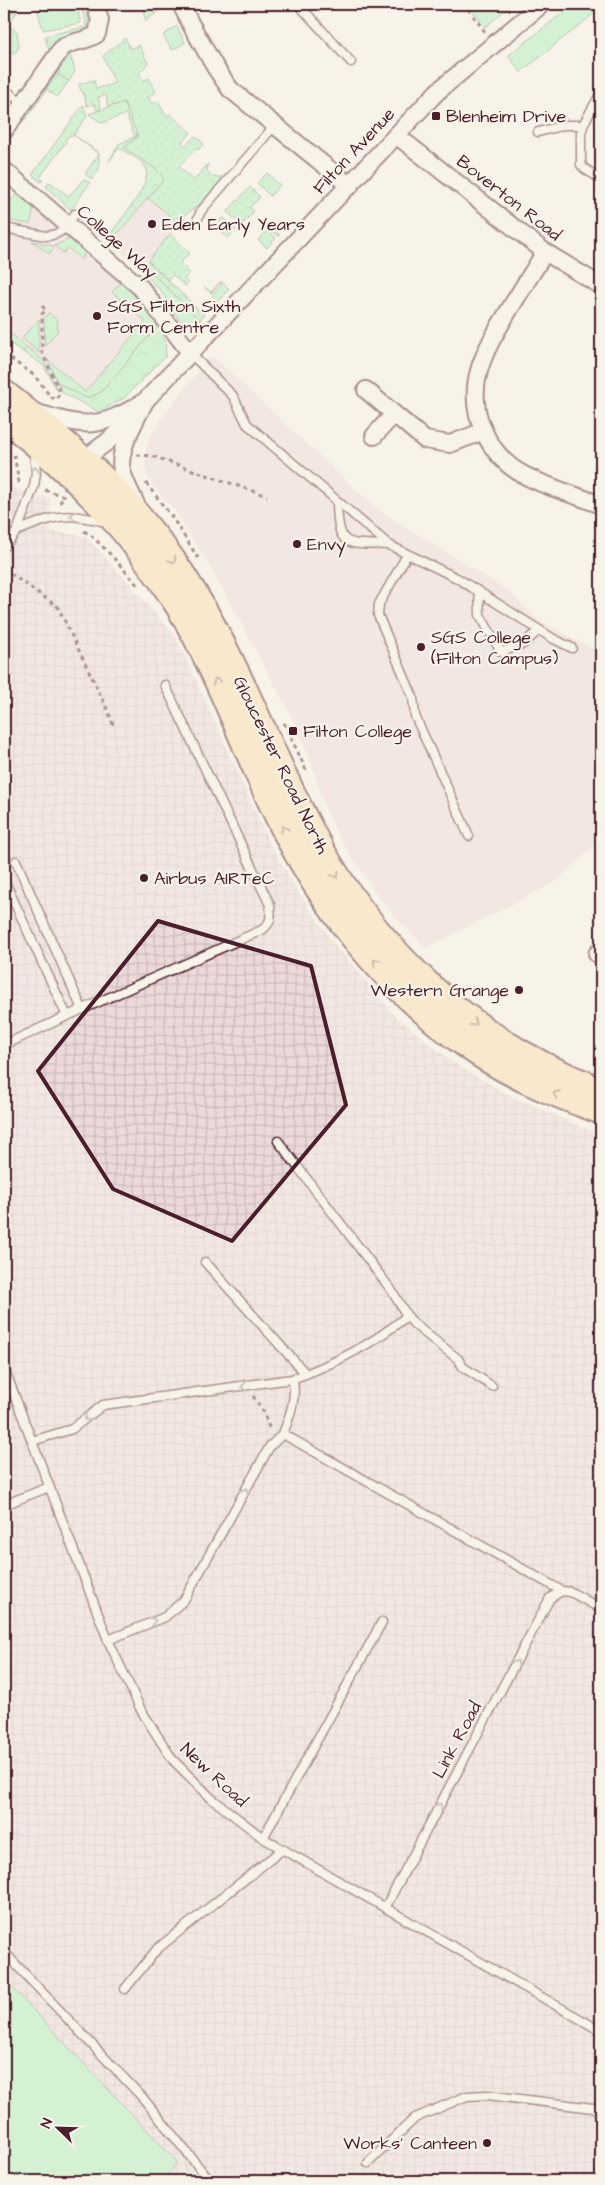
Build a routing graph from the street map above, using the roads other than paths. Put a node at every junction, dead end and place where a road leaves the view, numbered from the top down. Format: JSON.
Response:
{"nodes":[{"id":1,"x":95,"y":4,"type":"edge"},
{"id":2,"x":181,"y":4,"type":"edge"},
{"id":3,"x":298,"y":4,"type":"edge"},
{"id":4,"x":542,"y":4,"type":"edge"},
{"id":5,"x":351,"y":62,"type":"dead end"},
{"id":6,"x":4,"y":89,"type":"edge"},
{"id":7,"x":601,"y":93,"type":"edge"},
{"id":8,"x":23,"y":103,"type":"junction"},
{"id":9,"x":583,"y":125,"type":"junction"},
{"id":10,"x":276,"y":126,"type":"junction"},
{"id":11,"x":4,"y":131,"type":"edge"},
{"id":12,"x":538,"y":132,"type":"dead end"},
{"id":13,"x":396,"y":135,"type":"junction"},
{"id":14,"x":4,"y":170,"type":"edge"},
{"id":15,"x":601,"y":178,"type":"edge"},
{"id":16,"x":350,"y":186,"type":"junction"},
{"id":17,"x":198,"y":218,"type":"dead end"},
{"id":18,"x":71,"y":219,"type":"junction"},
{"id":19,"x":4,"y":228,"type":"edge"},
{"id":20,"x":545,"y":252,"type":"junction"},
{"id":21,"x":601,"y":286,"type":"edge"},
{"id":22,"x":191,"y":354,"type":"junction"},
{"id":23,"x":366,"y":390,"type":"dead end"},
{"id":24,"x":4,"y":393,"type":"edge"},
{"id":25,"x":142,"y":407,"type":"junction"},
{"id":26,"x":14,"y":414,"type":"edge"},
{"id":27,"x":394,"y":414,"type":"junction"},
{"id":28,"x":484,"y":431,"type":"junction"},
{"id":29,"x":374,"y":436,"type":"dead end"},
{"id":30,"x":33,"y":442,"type":"junction"},
{"id":31,"x":76,"y":465,"type":"junction"},
{"id":32,"x":338,"y":502,"type":"junction"},
{"id":33,"x":601,"y":505,"type":"edge"},
{"id":34,"x":132,"y":523,"type":"junction"},
{"id":35,"x":17,"y":531,"type":"junction"},
{"id":36,"x":389,"y":545,"type":"junction"},
{"id":37,"x":4,"y":546,"type":"edge"},
{"id":38,"x":407,"y":555,"type":"junction"},
{"id":39,"x":479,"y":592,"type":"junction"},
{"id":40,"x":540,"y":630,"type":"junction"},
{"id":41,"x":572,"y":648,"type":"dead end"},
{"id":42,"x":165,"y":685,"type":"dead end"},
{"id":43,"x":469,"y":836,"type":"dead end"},
{"id":44,"x":16,"y":861,"type":"dead end"},
{"id":45,"x":4,"y":880,"type":"edge"},
{"id":46,"x":82,"y":1009,"type":"junction"},
{"id":47,"x":67,"y":1016,"type":"junction"},
{"id":48,"x":4,"y":1045,"type":"edge"},
{"id":49,"x":601,"y":1090,"type":"edge"},
{"id":50,"x":601,"y":1112,"type":"edge"},
{"id":51,"x":278,"y":1141,"type":"dead end"},
{"id":52,"x":205,"y":1262,"type":"dead end"},
{"id":53,"x":407,"y":1316,"type":"junction"},
{"id":54,"x":4,"y":1368,"type":"edge"},
{"id":55,"x":306,"y":1374,"type":"junction"},
{"id":56,"x":292,"y":1379,"type":"junction"},
{"id":57,"x":492,"y":1386,"type":"dead end"},
{"id":58,"x":283,"y":1434,"type":"junction"},
{"id":59,"x":32,"y":1441,"type":"junction"},
{"id":60,"x":50,"y":1487,"type":"junction"},
{"id":61,"x":4,"y":1505,"type":"edge"},
{"id":62,"x":562,"y":1590,"type":"junction"},
{"id":63,"x":601,"y":1609,"type":"edge"},
{"id":64,"x":382,"y":1622,"type":"dead end"},
{"id":65,"x":108,"y":1640,"type":"junction"},
{"id":66,"x":263,"y":1838,"type":"junction"},
{"id":67,"x":283,"y":1849,"type":"junction"},
{"id":68,"x":385,"y":1908,"type":"junction"},
{"id":69,"x":4,"y":1952,"type":"edge"},
{"id":70,"x":125,"y":1989,"type":"dead end"},
{"id":71,"x":601,"y":2031,"type":"edge"},
{"id":72,"x":601,"y":2109,"type":"edge"},
{"id":73,"x":368,"y":2164,"type":"dead end"},
{"id":74,"x":210,"y":2181,"type":"edge"}],
"edges":[{"from":1,"to":8,"type":"street"},
{"from":2,"to":10,"type":"street"},
{"from":3,"to":5,"type":"lane"},
{"from":4,"to":13,"type":"street","name":"Filton Avenue"},
{"from":6,"to":8,"type":"lane"},
{"from":7,"to":9,"type":"lane"},
{"from":8,"to":11,"type":"street"},
{"from":9,"to":12,"type":"lane"},
{"from":9,"to":15,"type":"lane"},
{"from":10,"to":16,"type":"street"},
{"from":10,"to":17,"type":"lane"},
{"from":13,"to":16,"type":"street","name":"Filton Avenue"},
{"from":13,"to":20,"type":"street","name":"Boverton Road"},
{"from":14,"to":18,"type":"street","name":"College Way"},
{"from":16,"to":22,"type":"street","name":"Filton Avenue"},
{"from":18,"to":19,"type":"lane"},
{"from":18,"to":22,"type":"street","name":"College Way"},
{"from":20,"to":21,"type":"street","name":"Boverton Road"},
{"from":20,"to":28,"type":"street"},
{"from":22,"to":25,"type":"street","name":"Filton Avenue"},
{"from":22,"to":32,"type":"lane"},
{"from":23,"to":27,"type":"street"},
{"from":24,"to":26,"type":"main road","name":"Gloucester Road North"},
{"from":25,"to":26,"type":"street","name":"Filton Avenue"},
{"from":25,"to":31,"type":"street","name":"Filton Avenue"},
{"from":25,"to":34,"type":"street","name":"Filton Avenue"},
{"from":26,"to":30,"type":"main road"},
{"from":26,"to":31,"type":"main road","name":"Gloucester Road North"},
{"from":27,"to":28,"type":"street"},
{"from":27,"to":29,"type":"street"},
{"from":28,"to":33,"type":"street"},
{"from":30,"to":31,"type":"main road"},
{"from":35,"to":30,"type":"lane","one_way":true},
{"from":31,"to":34,"type":"main road","name":"Gloucester Road North"},
{"from":32,"to":36,"type":"lane"},
{"from":32,"to":36,"type":"lane"},
{"from":34,"to":35,"type":"lane","one_way":true},
{"from":34,"to":49,"type":"main road","name":"Gloucester Road North","one_way":true},
{"from":50,"to":34,"type":"main road","name":"Gloucester Road North","one_way":true},
{"from":35,"to":37,"type":"lane"},
{"from":36,"to":38,"type":"lane"},
{"from":38,"to":39,"type":"lane"},
{"from":38,"to":43,"type":"lane"},
{"from":39,"to":40,"type":"lane"},
{"from":39,"to":40,"type":"lane"},
{"from":40,"to":41,"type":"lane"},
{"from":42,"to":46,"type":"lane"},
{"from":44,"to":46,"type":"lane"},
{"from":45,"to":47,"type":"lane"},
{"from":46,"to":47,"type":"lane"},
{"from":47,"to":48,"type":"lane"},
{"from":51,"to":53,"type":"lane"},
{"from":52,"to":55,"type":"lane"},
{"from":53,"to":55,"type":"lane"},
{"from":53,"to":57,"type":"lane"},
{"from":54,"to":59,"type":"lane","name":"New Road"},
{"from":55,"to":56,"type":"lane"},
{"from":56,"to":58,"type":"lane"},
{"from":56,"to":59,"type":"lane","one_way":true},
{"from":58,"to":62,"type":"lane"},
{"from":65,"to":58,"type":"lane","one_way":true},
{"from":59,"to":60,"type":"lane","name":"New Road"},
{"from":60,"to":61,"type":"lane"},
{"from":60,"to":65,"type":"lane","name":"New Road"},
{"from":62,"to":63,"type":"lane"},
{"from":68,"to":62,"type":"lane","name":"Link Road","one_way":true},
{"from":64,"to":66,"type":"lane"},
{"from":65,"to":66,"type":"lane","name":"New Road"},
{"from":66,"to":67,"type":"lane","name":"New Road"},
{"from":67,"to":68,"type":"lane","name":"New Road"},
{"from":67,"to":70,"type":"lane"},
{"from":68,"to":71,"type":"lane","name":"New Road"},
{"from":69,"to":74,"type":"lane"},
{"from":72,"to":73,"type":"lane"}]}
